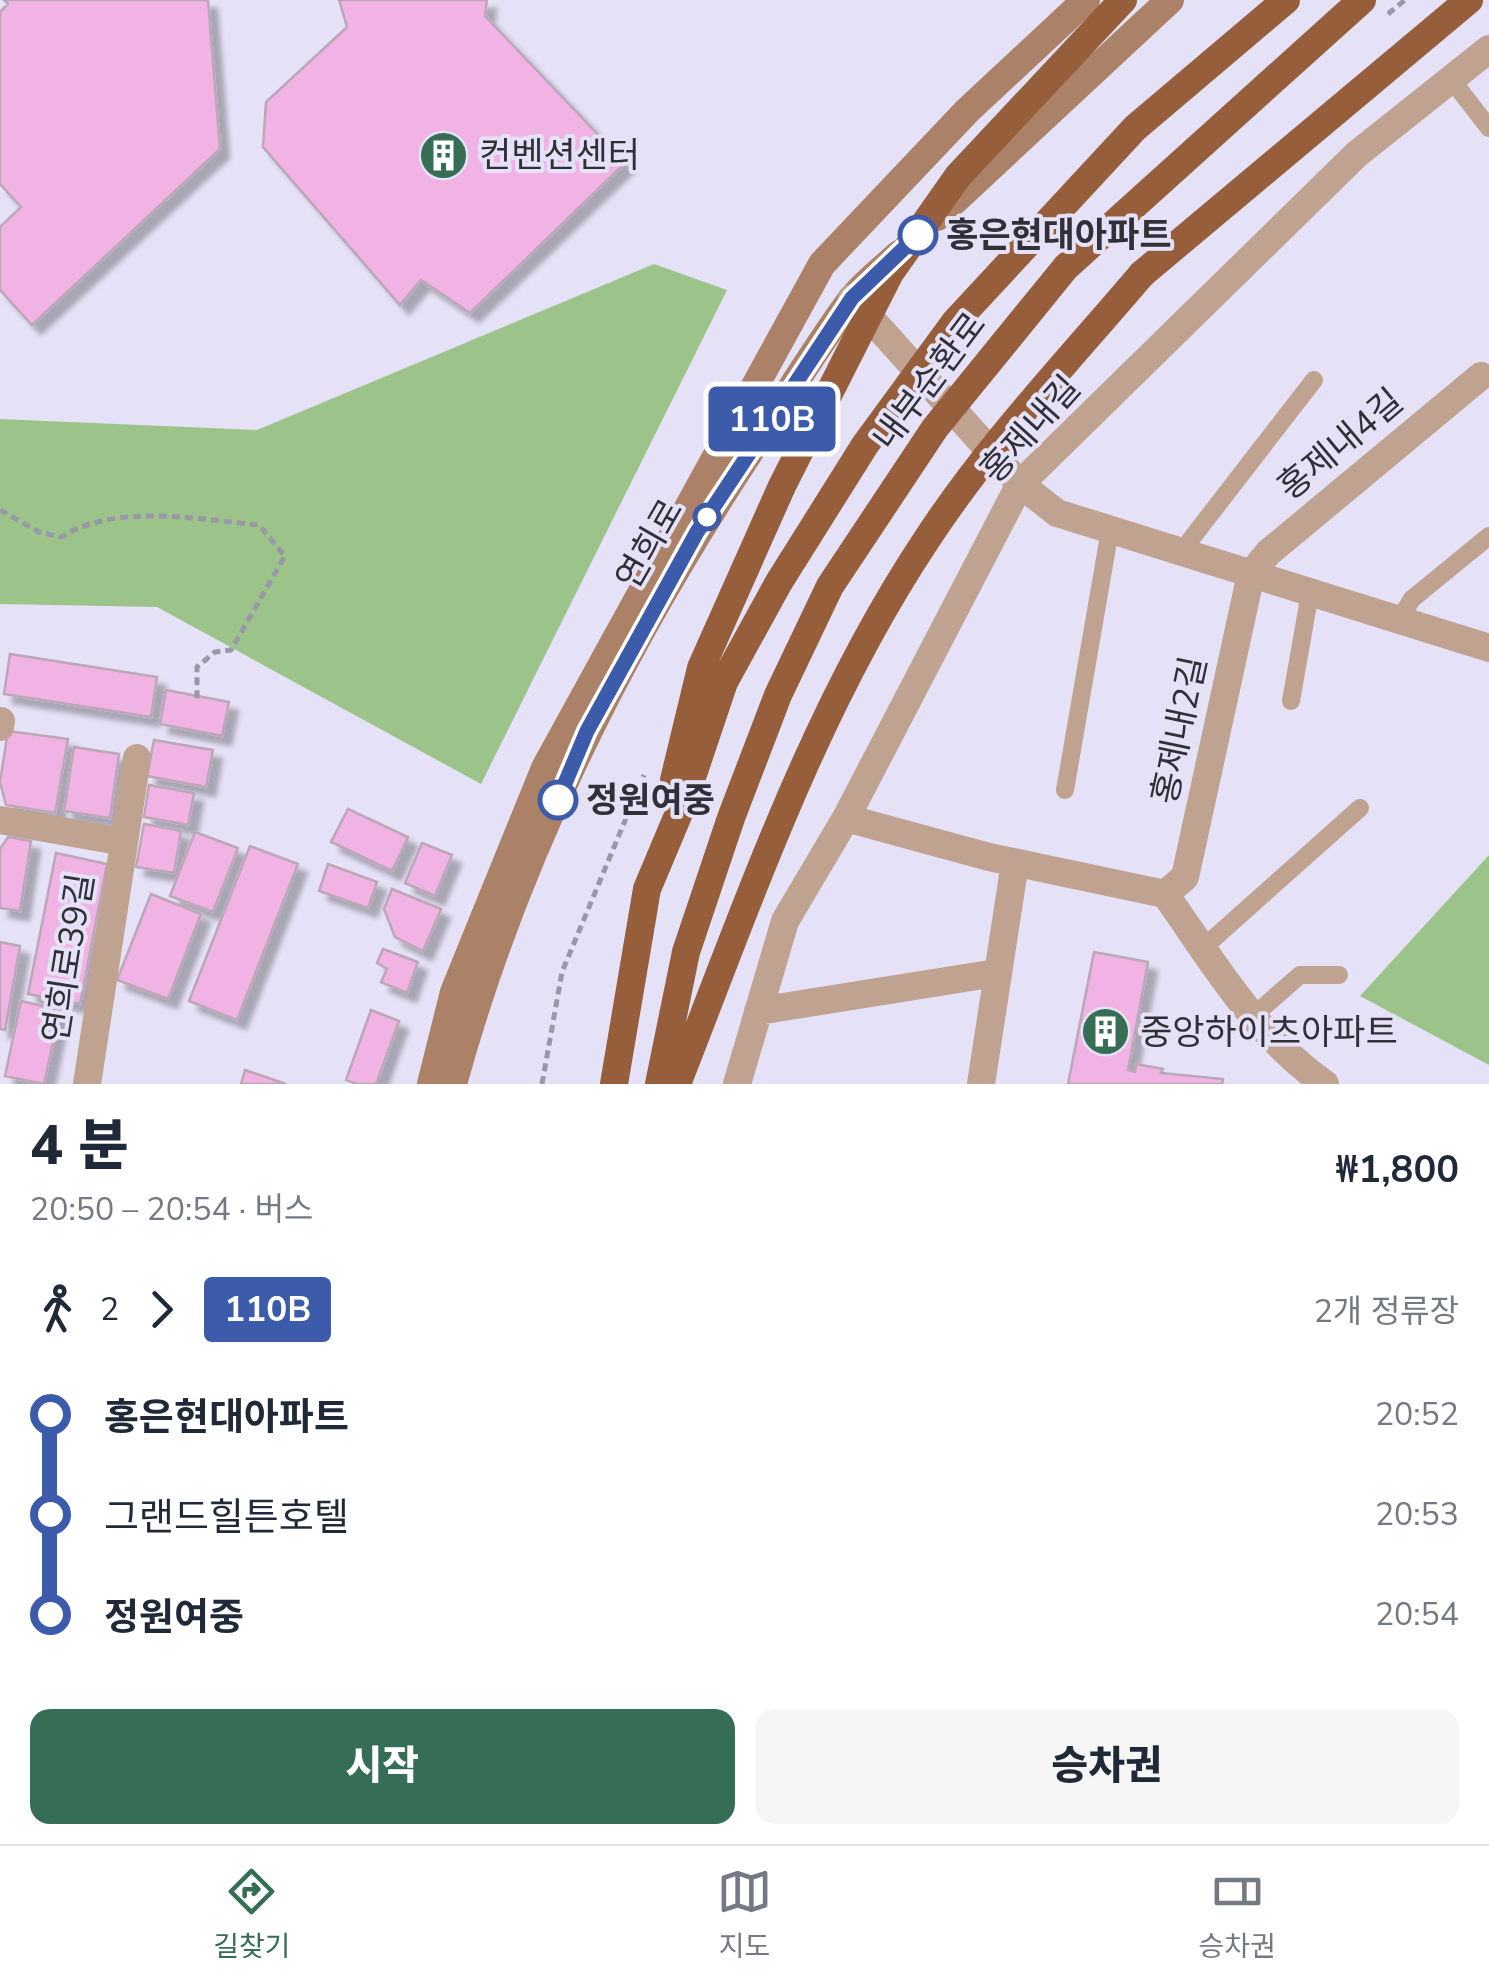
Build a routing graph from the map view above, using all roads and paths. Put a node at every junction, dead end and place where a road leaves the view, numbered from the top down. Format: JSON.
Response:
{"nodes":[{"id":1,"x":1086,"y":0,"type":"edge"},
{"id":2,"x":1123,"y":0,"type":"edge"},
{"id":3,"x":1170,"y":0,"type":"edge"},
{"id":4,"x":1286,"y":0,"type":"edge"},
{"id":5,"x":1362,"y":0,"type":"edge"},
{"id":6,"x":1468,"y":0,"type":"edge"},
{"id":7,"x":1122,"y":41,"type":"junction"},
{"id":8,"x":1489,"y":49,"type":"edge"},
{"id":9,"x":1452,"y":79,"type":"junction"},
{"id":10,"x":1489,"y":128,"type":"edge"},
{"id":11,"x":852,"y":298,"type":"junction"},
{"id":12,"x":1481,"y":376,"type":"dead end"},
{"id":13,"x":1314,"y":380,"type":"dead end"},
{"id":14,"x":1020,"y":484,"type":"junction"},
{"id":15,"x":0,"y":510,"type":"edge"},
{"id":16,"x":1110,"y":530,"type":"junction"},
{"id":17,"x":1489,"y":536,"type":"edge"},
{"id":18,"x":1181,"y":552,"type":"junction"},
{"id":19,"x":1251,"y":574,"type":"junction"},
{"id":20,"x":1310,"y":593,"type":"junction"},
{"id":21,"x":1399,"y":620,"type":"junction"},
{"id":22,"x":1489,"y":648,"type":"edge"},
{"id":23,"x":197,"y":700,"type":"dead end"},
{"id":24,"x":1291,"y":702,"type":"dead end"},
{"id":25,"x":136,"y":758,"type":"dead end"},
{"id":26,"x":1065,"y":790,"type":"dead end"},
{"id":27,"x":1360,"y":808,"type":"dead end"},
{"id":28,"x":846,"y":818,"type":"junction"},
{"id":29,"x":0,"y":820,"type":"edge"},
{"id":30,"x":124,"y":842,"type":"junction"},
{"id":31,"x":1015,"y":863,"type":"junction"},
{"id":32,"x":647,"y":889,"type":"junction"},
{"id":33,"x":1165,"y":894,"type":"junction"},
{"id":34,"x":1203,"y":948,"type":"junction"},
{"id":35,"x":996,"y":973,"type":"junction"},
{"id":36,"x":1339,"y":976,"type":"dead end"},
{"id":37,"x":758,"y":1011,"type":"junction"},
{"id":38,"x":1252,"y":1017,"type":"junction"},
{"id":39,"x":88,"y":1084,"type":"edge"},
{"id":40,"x":431,"y":1084,"type":"edge"},
{"id":41,"x":453,"y":1084,"type":"edge"},
{"id":42,"x":614,"y":1084,"type":"edge"},
{"id":43,"x":658,"y":1084,"type":"edge"},
{"id":44,"x":677,"y":1084,"type":"edge"},
{"id":45,"x":737,"y":1084,"type":"edge"},
{"id":46,"x":980,"y":1084,"type":"edge"},
{"id":47,"x":1325,"y":1084,"type":"edge"}],
"edges":[{"from":1,"to":7,"type":"street"},
{"from":1,"to":40,"type":"main road","name":"연희로"},
{"from":2,"to":32,"type":"highway","bridge":true},
{"from":3,"to":7,"type":"main road","name":"연희로"},
{"from":4,"to":32,"type":"highway","name":"내부순환로","bridge":true},
{"from":5,"to":43,"type":"highway","name":"내부순환로","bridge":true},
{"from":6,"to":44,"type":"highway","bridge":true},
{"from":7,"to":11,"type":"main road","name":"연희로"},
{"from":8,"to":9,"type":"street","name":"홍제내길"},
{"from":9,"to":10,"type":"lane"},
{"from":9,"to":14,"type":"street","name":"홍제내길"},
{"from":11,"to":14,"type":"street","bridge":true},
{"from":11,"to":41,"type":"main road","name":"연희로"},
{"from":12,"to":19,"type":"street","name":"홍제내4길"},
{"from":13,"to":18,"type":"lane","name":"홍제내4길"},
{"from":14,"to":16,"type":"street"},
{"from":14,"to":28,"type":"street","name":"홍제내길"},
{"from":15,"to":23,"type":"path"},
{"from":16,"to":18,"type":"street"},
{"from":16,"to":26,"type":"lane"},
{"from":17,"to":21,"type":"lane"},
{"from":18,"to":19,"type":"street"},
{"from":19,"to":20,"type":"street"},
{"from":19,"to":33,"type":"street","name":"홍제내2길"},
{"from":20,"to":21,"type":"street"},
{"from":20,"to":24,"type":"lane"},
{"from":21,"to":22,"type":"street"},
{"from":25,"to":30,"type":"street","name":"연희로39길"},
{"from":27,"to":34,"type":"lane"},
{"from":28,"to":31,"type":"street"},
{"from":28,"to":37,"type":"street","name":"홍제내길"},
{"from":29,"to":30,"type":"street","name":"연희로39길"},
{"from":30,"to":39,"type":"street","name":"연희로39길"},
{"from":31,"to":33,"type":"street"},
{"from":31,"to":35,"type":"street"},
{"from":32,"to":42,"type":"highway","name":"내부순환로","bridge":true},
{"from":33,"to":34,"type":"street"},
{"from":34,"to":38,"type":"street"},
{"from":35,"to":37,"type":"street"},
{"from":35,"to":46,"type":"street"},
{"from":36,"to":38,"type":"lane"},
{"from":37,"to":45,"type":"street","name":"홍제내길"},
{"from":38,"to":47,"type":"street"}]}
